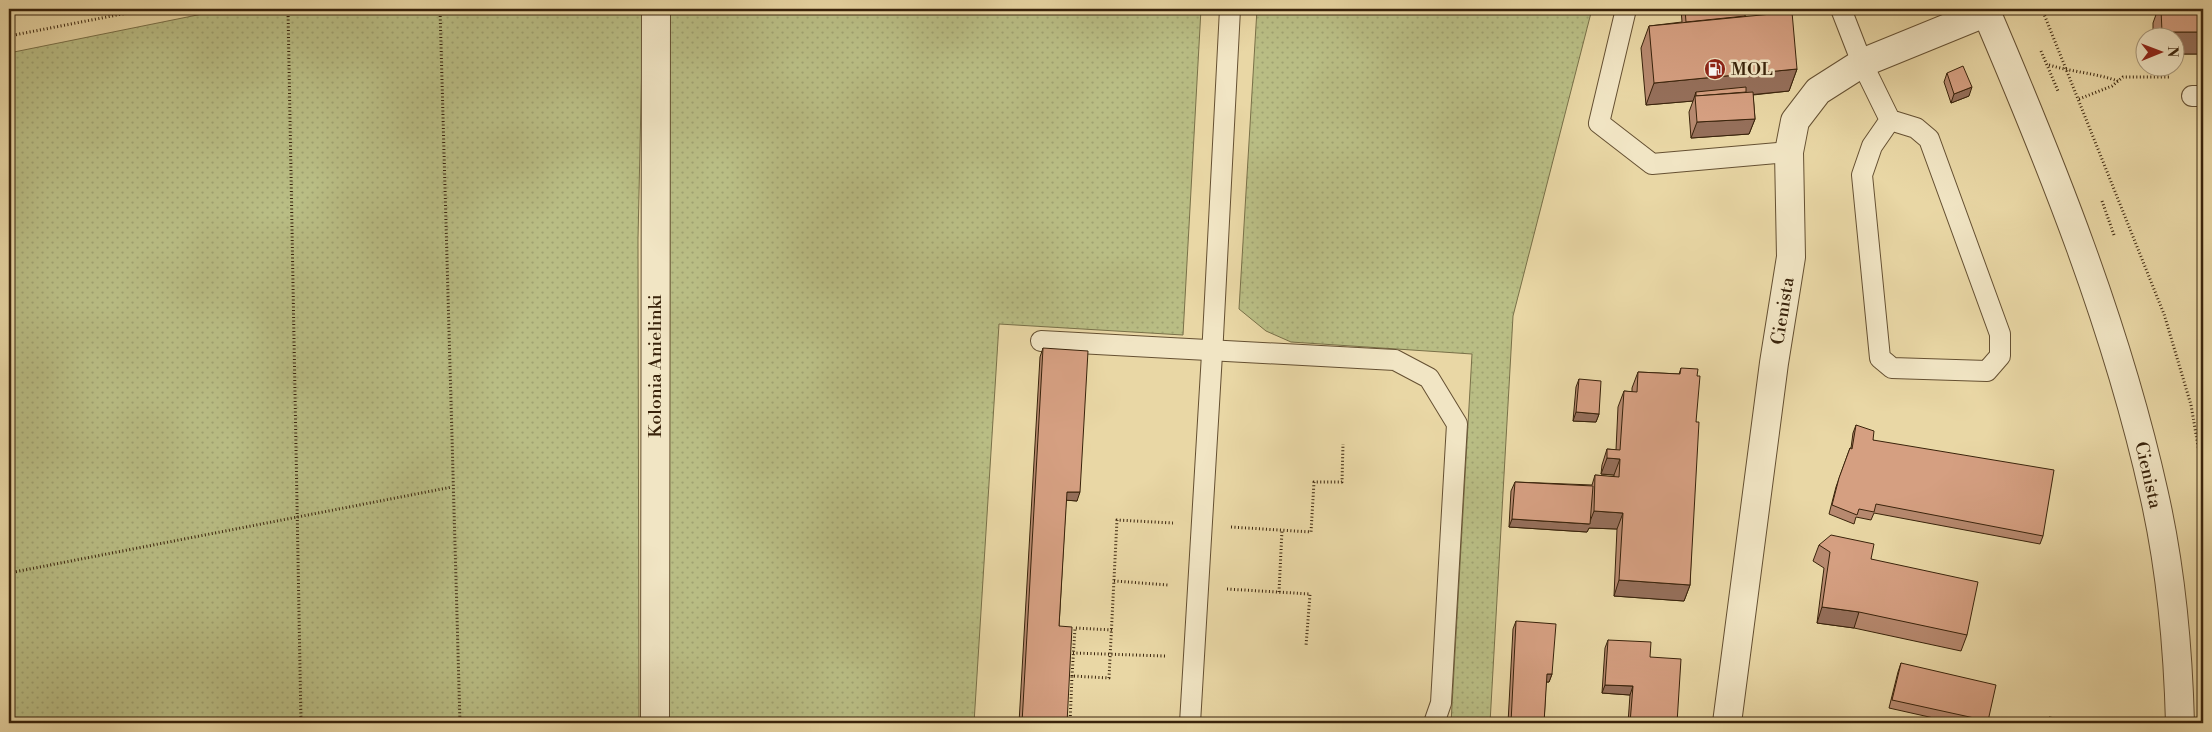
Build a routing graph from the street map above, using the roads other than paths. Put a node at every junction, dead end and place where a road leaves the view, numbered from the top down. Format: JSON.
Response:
{"nodes":[{"id":1,"x":656,"y":9,"type":"edge"},
{"id":2,"x":1230,"y":9,"type":"edge"},
{"id":3,"x":1626,"y":9,"type":"edge"},
{"id":4,"x":1841,"y":9,"type":"edge"},
{"id":5,"x":1986,"y":11,"type":"edge"},
{"id":6,"x":1862,"y":63,"type":"junction"},
{"id":7,"x":1890,"y":120,"type":"junction"},
{"id":8,"x":1789,"y":152,"type":"junction"},
{"id":9,"x":1041,"y":341,"type":"dead end"},
{"id":10,"x":1212,"y":349,"type":"junction"},
{"id":11,"x":655,"y":723,"type":"edge"},
{"id":12,"x":1190,"y":723,"type":"edge"},
{"id":13,"x":1434,"y":723,"type":"edge"},
{"id":14,"x":1727,"y":723,"type":"edge"},
{"id":15,"x":2180,"y":723,"type":"edge"}],
"edges":[{"from":1,"to":11,"type":"street","name":"Kolonia Anielinki"},
{"from":2,"to":10,"type":"lane"},
{"from":3,"to":8,"type":"lane"},
{"from":4,"to":6,"type":"lane"},
{"from":5,"to":6,"type":"street","name":"Cienista"},
{"from":5,"to":15,"type":"street","name":"Cienista"},
{"from":6,"to":7,"type":"lane"},
{"from":6,"to":8,"type":"street","name":"Cienista"},
{"from":7,"to":7,"type":"lane"},
{"from":8,"to":14,"type":"street","name":"Cienista"},
{"from":9,"to":10,"type":"lane"},
{"from":10,"to":12,"type":"lane"},
{"from":10,"to":13,"type":"lane"}]}
